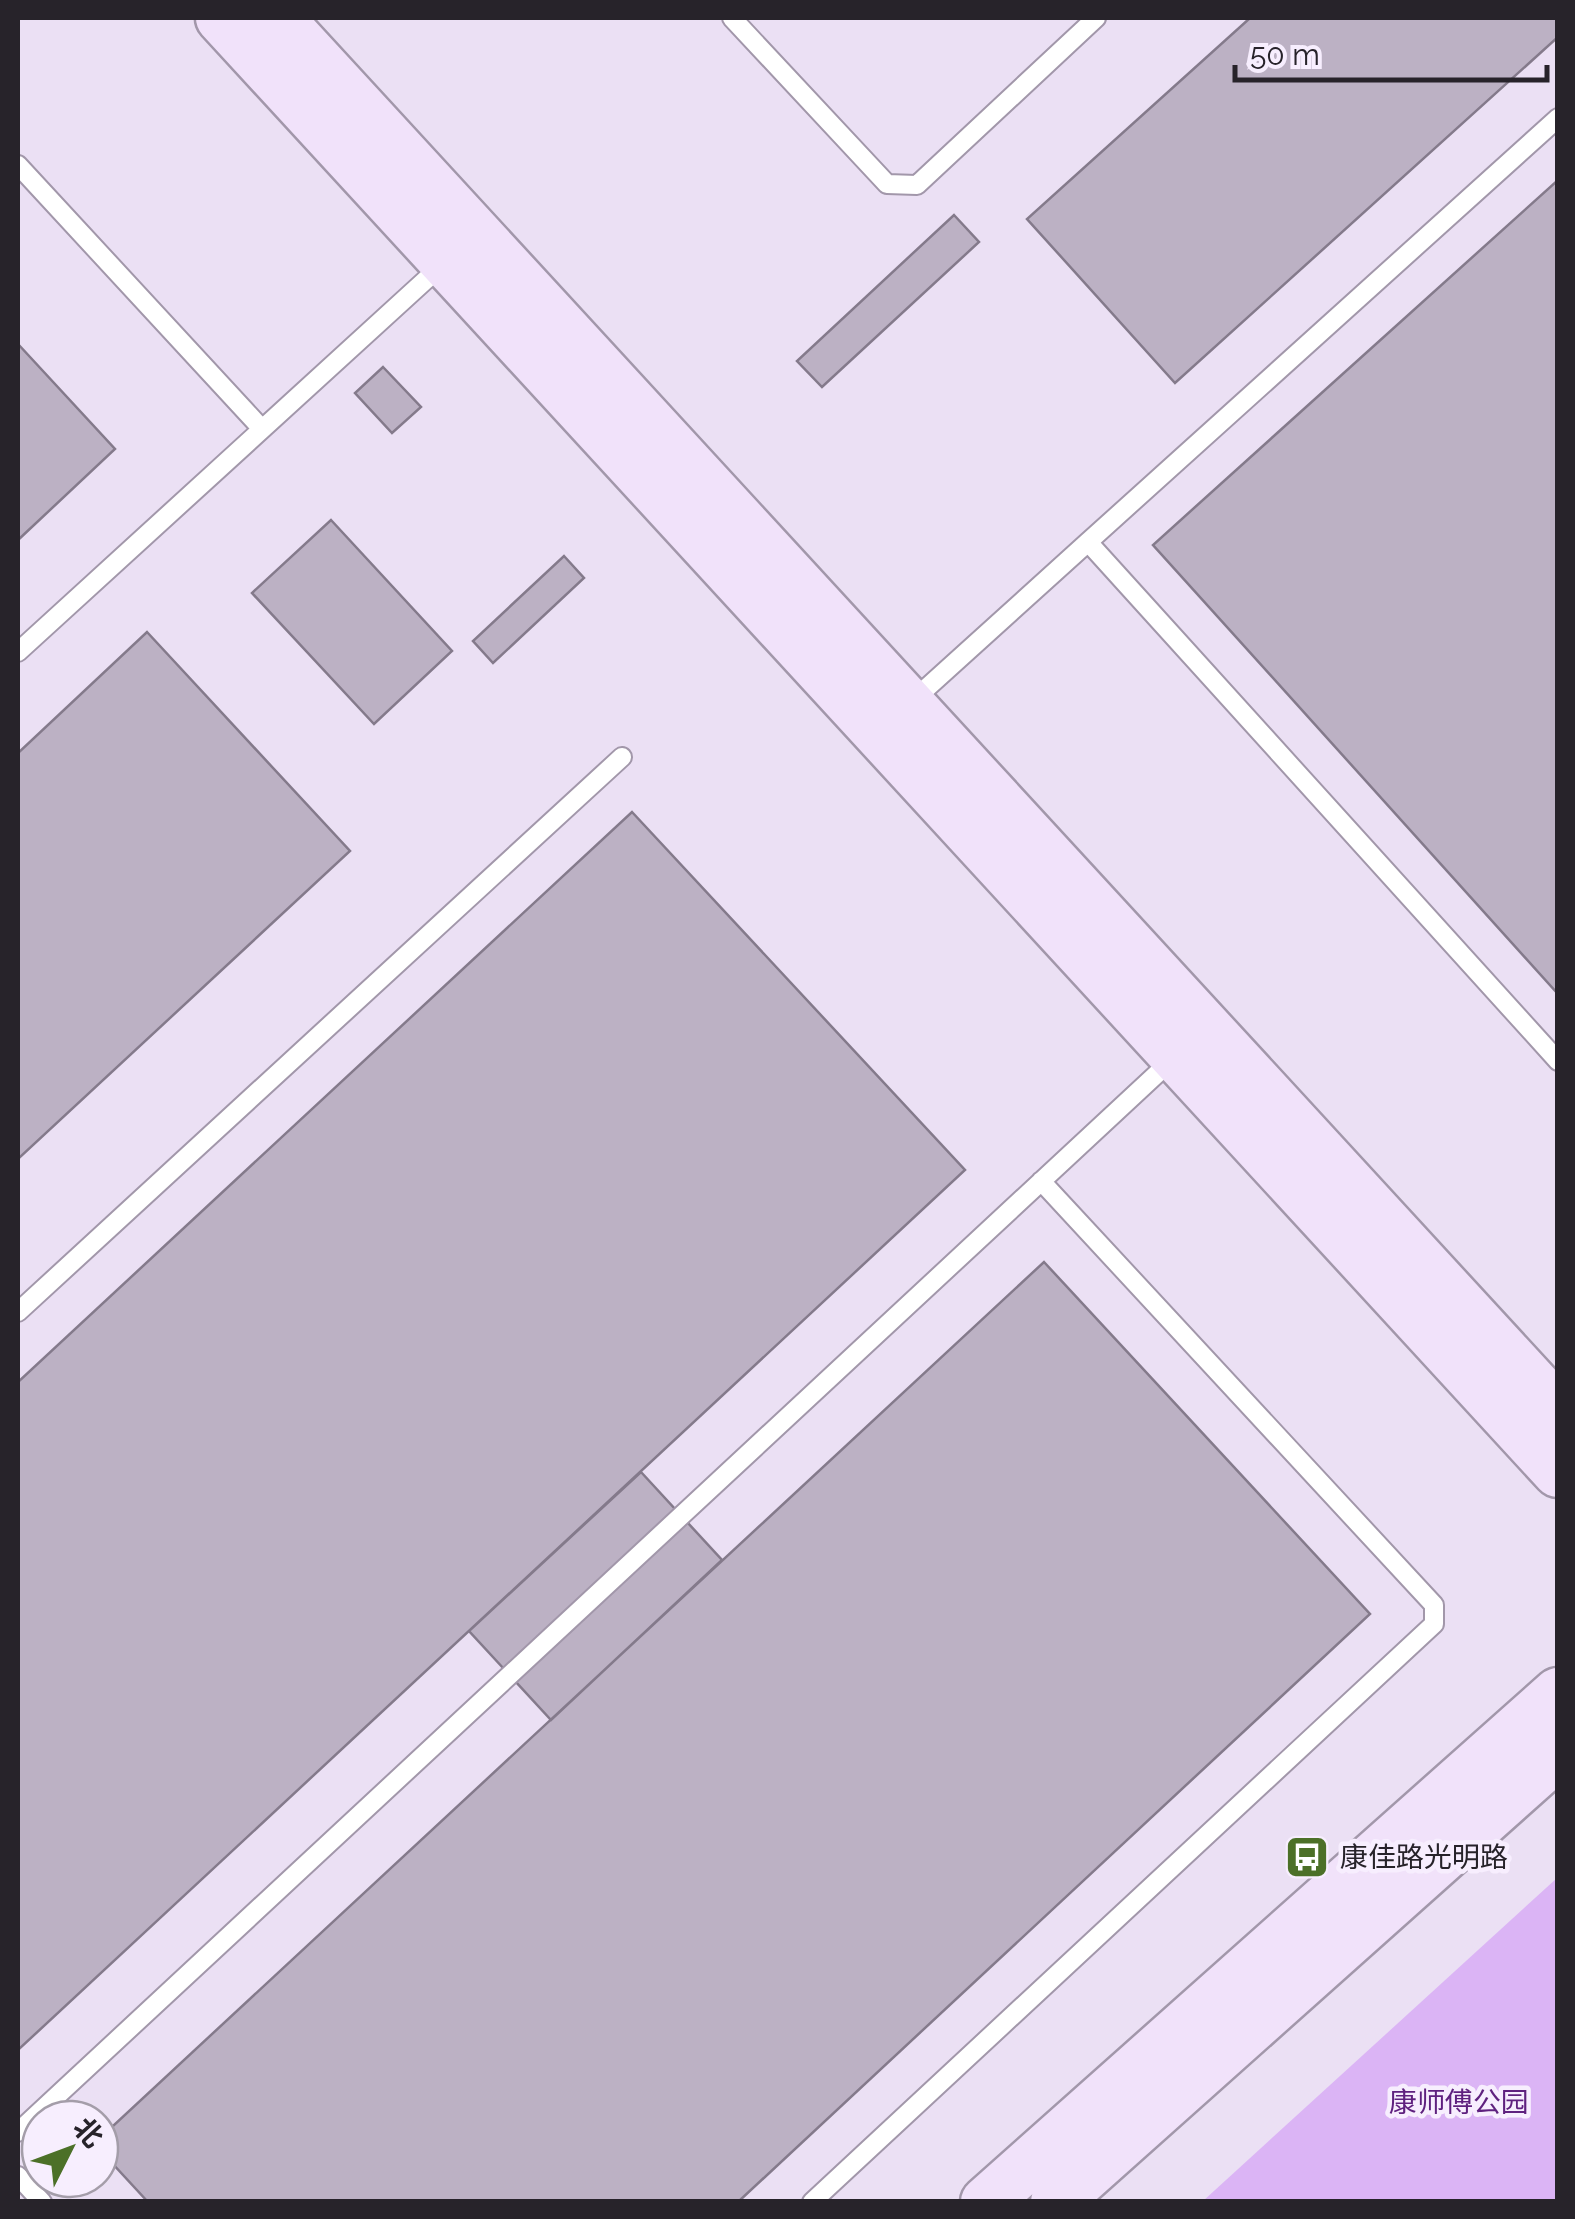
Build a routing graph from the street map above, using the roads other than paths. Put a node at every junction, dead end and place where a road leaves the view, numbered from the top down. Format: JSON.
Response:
{"nodes":[{"id":1,"x":221,"y":18,"type":"edge"},
{"id":2,"x":278,"y":18,"type":"edge"},
{"id":3,"x":732,"y":18,"type":"edge"},
{"id":4,"x":1096,"y":18,"type":"edge"},
{"id":5,"x":1558,"y":118,"type":"edge"},
{"id":6,"x":18,"y":166,"type":"edge"},
{"id":7,"x":446,"y":262,"type":"junction"},
{"id":8,"x":262,"y":429,"type":"junction"},
{"id":9,"x":1088,"y":542,"type":"junction"},
{"id":10,"x":18,"y":652,"type":"edge"},
{"id":11,"x":909,"y":704,"type":"junction"},
{"id":12,"x":622,"y":757,"type":"dead end"},
{"id":13,"x":1176,"y":1056,"type":"junction"},
{"id":14,"x":1558,"y":1061,"type":"edge"},
{"id":15,"x":1042,"y":1181,"type":"junction"},
{"id":16,"x":18,"y":1312,"type":"edge"},
{"id":17,"x":1558,"y":1410,"type":"edge"},
{"id":18,"x":1558,"y":1472,"type":"edge"},
{"id":19,"x":1558,"y":1693,"type":"edge"},
{"id":20,"x":1558,"y":1754,"type":"edge"},
{"id":21,"x":18,"y":2132,"type":"edge"},
{"id":22,"x":18,"y":2176,"type":"edge"},
{"id":23,"x":42,"y":2202,"type":"edge"},
{"id":24,"x":812,"y":2202,"type":"edge"},
{"id":25,"x":986,"y":2202,"type":"edge"},
{"id":26,"x":1056,"y":2202,"type":"edge"}],
"edges":[{"from":1,"to":7,"type":"street"},
{"from":2,"to":11,"type":"street"},
{"from":3,"to":4,"type":"lane"},
{"from":5,"to":9,"type":"lane"},
{"from":6,"to":8,"type":"lane"},
{"from":7,"to":8,"type":"lane"},
{"from":7,"to":13,"type":"street"},
{"from":8,"to":10,"type":"lane"},
{"from":9,"to":11,"type":"lane"},
{"from":9,"to":14,"type":"lane"},
{"from":11,"to":17,"type":"street"},
{"from":12,"to":16,"type":"lane"},
{"from":13,"to":15,"type":"lane"},
{"from":13,"to":18,"type":"street"},
{"from":15,"to":21,"type":"lane"},
{"from":15,"to":24,"type":"lane"},
{"from":19,"to":25,"type":"street"},
{"from":20,"to":26,"type":"street"},
{"from":22,"to":23,"type":"lane"}]}
